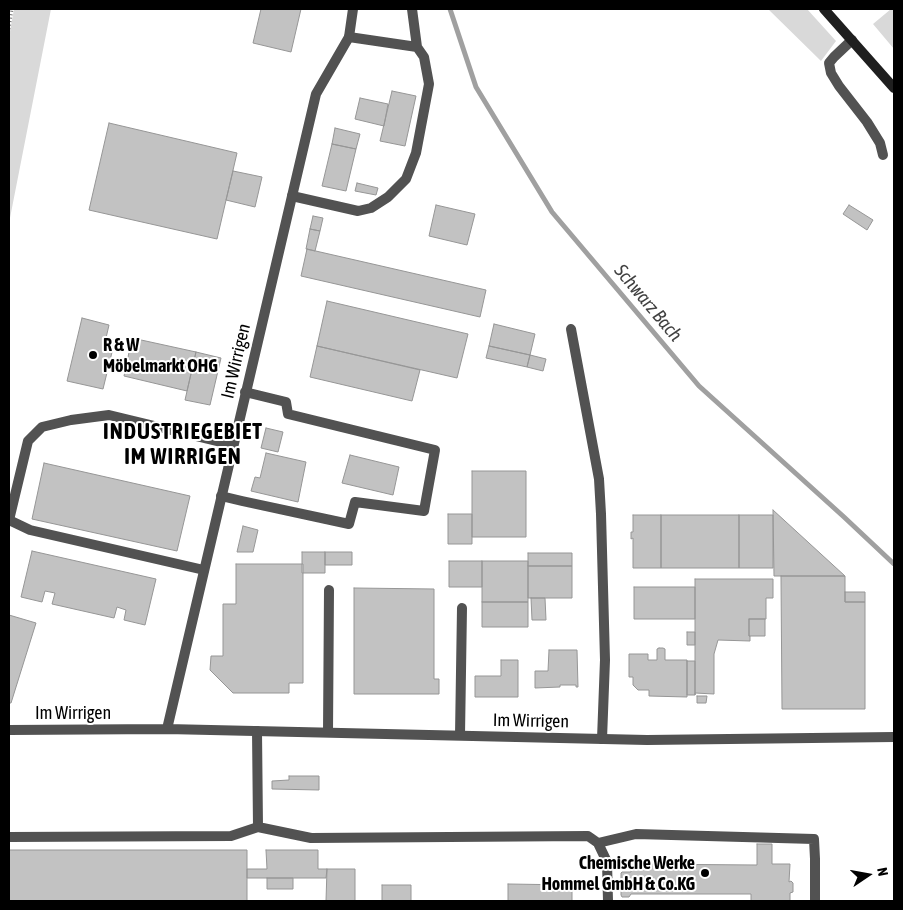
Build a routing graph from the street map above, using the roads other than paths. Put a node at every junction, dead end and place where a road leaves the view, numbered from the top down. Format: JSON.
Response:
{"nodes":[{"id":1,"x":353,"y":9,"type":"edge"},
{"id":2,"x":412,"y":9,"type":"edge"},
{"id":3,"x":824,"y":9,"type":"edge"},
{"id":4,"x":349,"y":37,"type":"junction"},
{"id":5,"x":852,"y":40,"type":"junction"},
{"id":6,"x":417,"y":48,"type":"junction"},
{"id":7,"x":894,"y":88,"type":"edge"},
{"id":8,"x":883,"y":155,"type":"dead end"},
{"id":9,"x":292,"y":196,"type":"junction"},
{"id":10,"x":571,"y":329,"type":"dead end"},
{"id":11,"x":246,"y":392,"type":"junction"},
{"id":12,"x":233,"y":445,"type":"junction"},
{"id":13,"x":221,"y":496,"type":"junction"},
{"id":14,"x":9,"y":520,"type":"edge"},
{"id":15,"x":204,"y":570,"type":"junction"},
{"id":16,"x":329,"y":590,"type":"dead end"},
{"id":17,"x":462,"y":608,"type":"dead end"},
{"id":18,"x":166,"y":729,"type":"junction"},
{"id":19,"x":9,"y":730,"type":"edge"},
{"id":20,"x":257,"y":731,"type":"junction"},
{"id":21,"x":328,"y":732,"type":"junction"},
{"id":22,"x":460,"y":735,"type":"junction"},
{"id":23,"x":894,"y":737,"type":"edge"},
{"id":24,"x":602,"y":739,"type":"junction"},
{"id":25,"x":258,"y":827,"type":"junction"},
{"id":26,"x":9,"y":837,"type":"edge"},
{"id":27,"x":598,"y":843,"type":"junction"},
{"id":28,"x":608,"y":901,"type":"edge"},
{"id":29,"x":815,"y":901,"type":"edge"}],
"edges":[{"from":1,"to":4,"type":"street"},
{"from":2,"to":6,"type":"street"},
{"from":3,"to":5,"type":"street"},
{"from":4,"to":6,"type":"street"},
{"from":4,"to":9,"type":"street","name":"Im Wirrigen"},
{"from":5,"to":7,"type":"street"},
{"from":5,"to":8,"type":"street"},
{"from":6,"to":9,"type":"street"},
{"from":9,"to":11,"type":"street","name":"Im Wirrigen"},
{"from":10,"to":24,"type":"street"},
{"from":11,"to":12,"type":"street","name":"Im Wirrigen"},
{"from":11,"to":13,"type":"street"},
{"from":12,"to":13,"type":"street","name":"Im Wirrigen"},
{"from":12,"to":14,"type":"street"},
{"from":13,"to":15,"type":"street","name":"Im Wirrigen"},
{"from":14,"to":15,"type":"street"},
{"from":15,"to":18,"type":"street","name":"Im Wirrigen"},
{"from":16,"to":21,"type":"street"},
{"from":17,"to":22,"type":"street"},
{"from":18,"to":19,"type":"street","name":"Im Wirrigen"},
{"from":18,"to":20,"type":"street","name":"Im Wirrigen"},
{"from":20,"to":21,"type":"street","name":"Im Wirrigen"},
{"from":20,"to":25,"type":"street"},
{"from":21,"to":22,"type":"street","name":"Im Wirrigen"},
{"from":22,"to":24,"type":"street","name":"Im Wirrigen"},
{"from":23,"to":24,"type":"street","name":"Im Wirrigen"},
{"from":25,"to":26,"type":"street"},
{"from":25,"to":27,"type":"street"},
{"from":27,"to":28,"type":"street"},
{"from":27,"to":29,"type":"street"}]}
